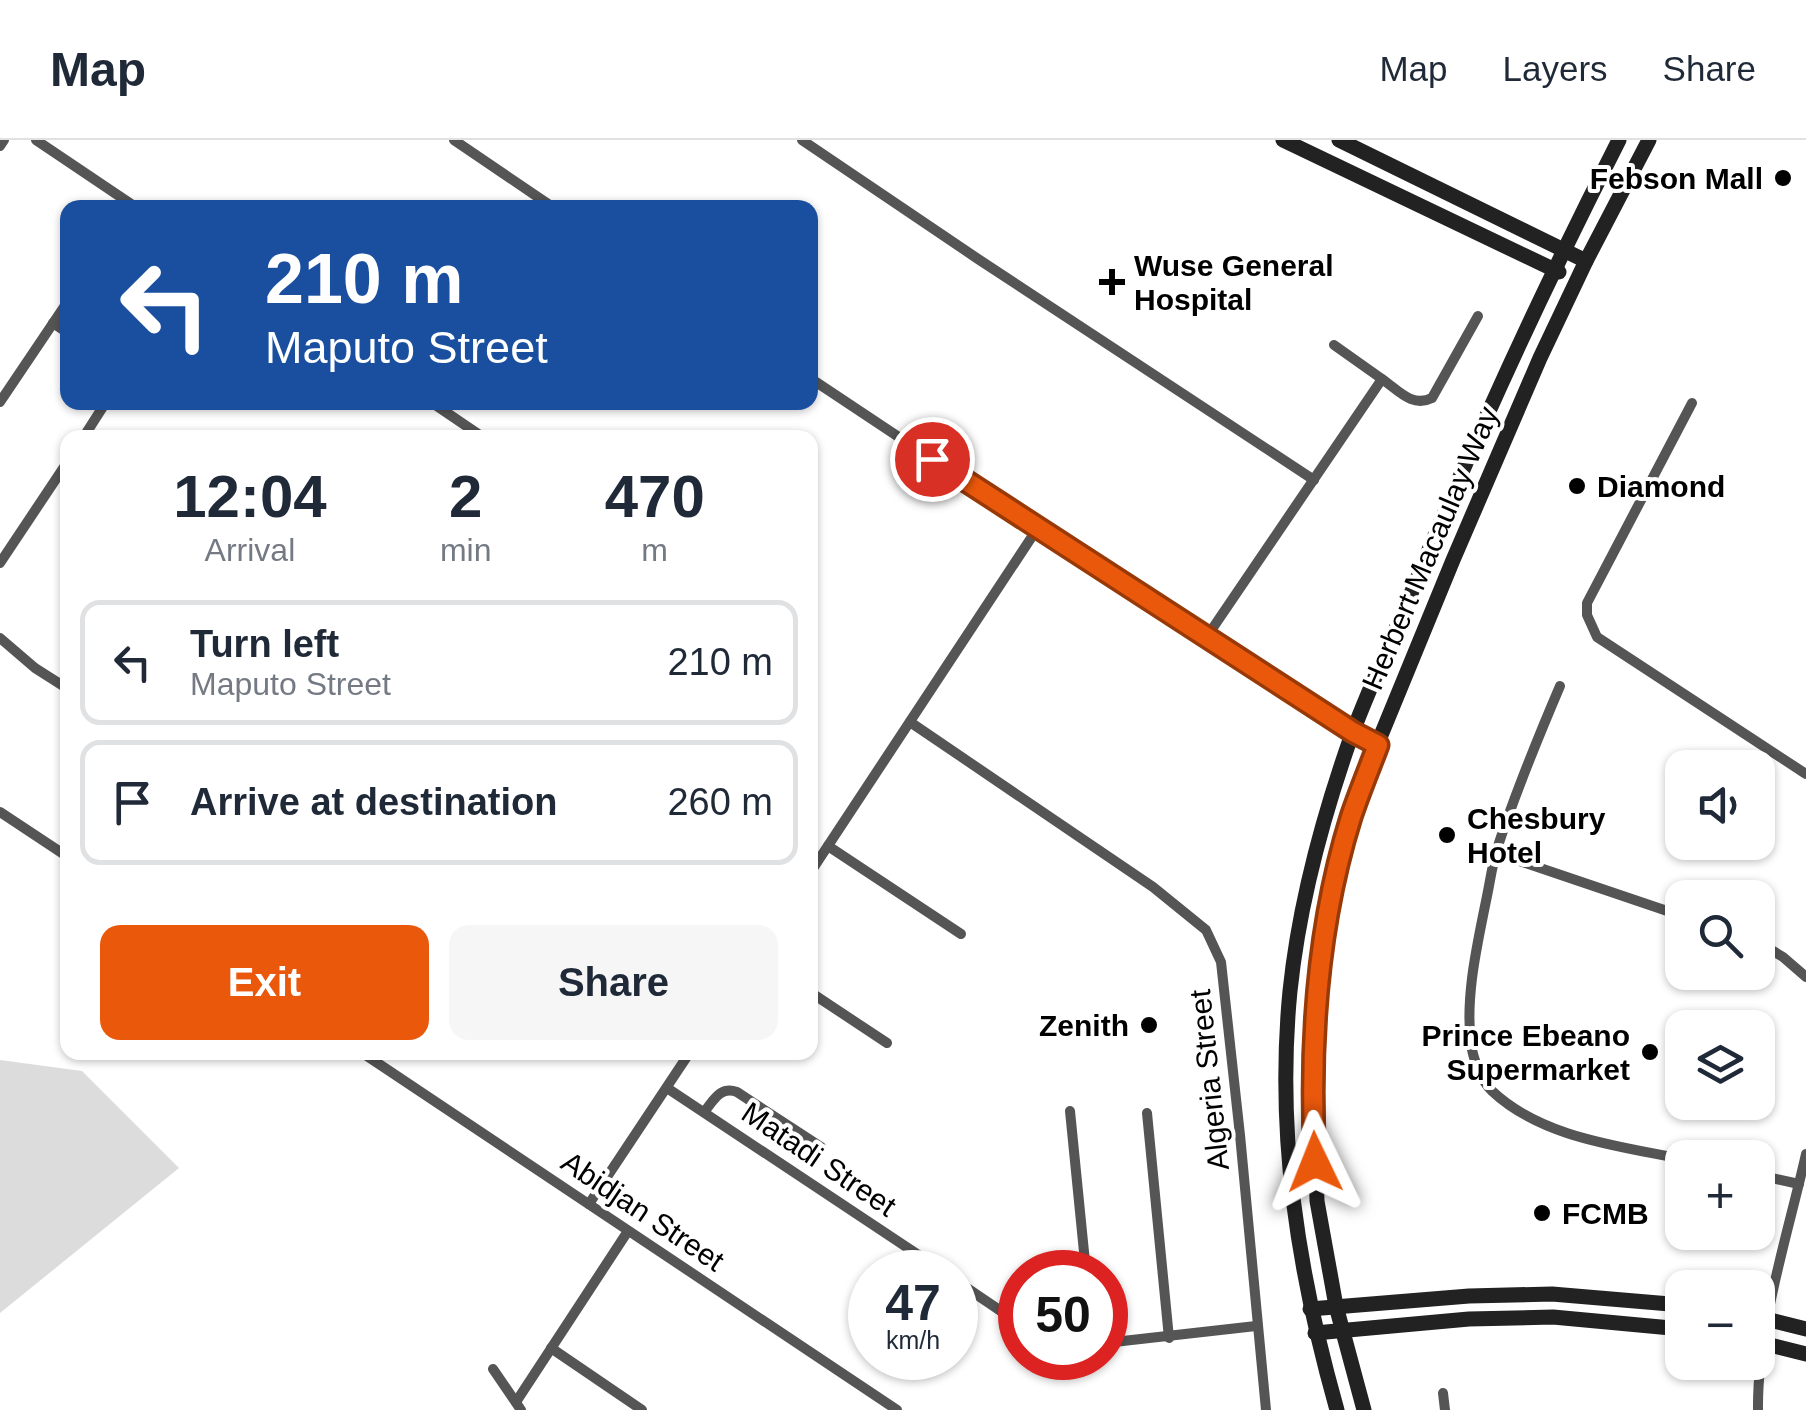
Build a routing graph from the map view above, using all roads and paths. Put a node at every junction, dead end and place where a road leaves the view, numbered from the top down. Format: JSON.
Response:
{"nodes":[{"id":1,"x":4,"y":140,"type":"edge"},
{"id":2,"x":36,"y":140,"type":"edge"},
{"id":3,"x":454,"y":140,"type":"edge"},
{"id":4,"x":802,"y":140,"type":"edge"},
{"id":5,"x":1283,"y":140,"type":"edge"},
{"id":6,"x":1339,"y":140,"type":"edge"},
{"id":7,"x":1619,"y":140,"type":"edge"},
{"id":8,"x":1649,"y":140,"type":"edge"},
{"id":9,"x":1302,"y":144,"type":"edge"},
{"id":10,"x":0,"y":146,"type":"edge"},
{"id":11,"x":124,"y":200,"type":"edge"},
{"id":12,"x":542,"y":200,"type":"edge"},
{"id":13,"x":1563,"y":250,"type":"junction"},
{"id":14,"x":1586,"y":260,"type":"junction"},
{"id":15,"x":1553,"y":270,"type":"junction"},
{"id":16,"x":1576,"y":280,"type":"junction"},
{"id":17,"x":60,"y":312,"type":"edge"},
{"id":18,"x":1478,"y":316,"type":"dead end"},
{"id":19,"x":53,"y":322,"type":"junction"},
{"id":20,"x":60,"y":327,"type":"edge"},
{"id":21,"x":1334,"y":345,"type":"dead end"},
{"id":22,"x":1382,"y":379,"type":"junction"},
{"id":23,"x":818,"y":383,"type":"edge"},
{"id":24,"x":0,"y":402,"type":"edge"},
{"id":25,"x":1692,"y":403,"type":"dead end"},
{"id":26,"x":443,"y":410,"type":"edge"},
{"id":27,"x":472,"y":430,"type":"edge"},
{"id":28,"x":60,"y":473,"type":"edge"},
{"id":29,"x":1314,"y":480,"type":"junction"},
{"id":30,"x":1037,"y":529,"type":"junction"},
{"id":31,"x":0,"y":563,"type":"edge"},
{"id":32,"x":0,"y":638,"type":"edge"},
{"id":33,"x":1206,"y":638,"type":"junction"},
{"id":34,"x":60,"y":684,"type":"edge"},
{"id":35,"x":1560,"y":686,"type":"dead end"},
{"id":36,"x":910,"y":722,"type":"junction"},
{"id":37,"x":1353,"y":732,"type":"junction"},
{"id":38,"x":1378,"y":745,"type":"junction"},
{"id":39,"x":1806,"y":774,"type":"edge"},
{"id":40,"x":0,"y":812,"type":"edge"},
{"id":41,"x":828,"y":846,"type":"junction"},
{"id":42,"x":60,"y":852,"type":"edge"},
{"id":43,"x":1496,"y":854,"type":"junction"},
{"id":44,"x":818,"y":861,"type":"edge"},
{"id":45,"x":1665,"y":910,"type":"edge"},
{"id":46,"x":960,"y":934,"type":"dead end"},
{"id":47,"x":1775,"y":952,"type":"edge"},
{"id":48,"x":1806,"y":977,"type":"edge"},
{"id":49,"x":818,"y":997,"type":"edge"},
{"id":50,"x":887,"y":1043,"type":"dead end"},
{"id":51,"x":373,"y":1060,"type":"edge"},
{"id":52,"x":685,"y":1060,"type":"edge"},
{"id":53,"x":667,"y":1088,"type":"junction"},
{"id":54,"x":1070,"y":1110,"type":"dead end"},
{"id":55,"x":704,"y":1112,"type":"junction"},
{"id":56,"x":1146,"y":1113,"type":"dead end"},
{"id":57,"x":821,"y":1146,"type":"dead end"},
{"id":58,"x":1806,"y":1154,"type":"edge"},
{"id":59,"x":1665,"y":1155,"type":"edge"},
{"id":60,"x":1775,"y":1179,"type":"edge"},
{"id":61,"x":1799,"y":1184,"type":"junction"},
{"id":62,"x":589,"y":1204,"type":"junction"},
{"id":63,"x":628,"y":1231,"type":"junction"},
{"id":64,"x":911,"y":1250,"type":"edge"},
{"id":65,"x":1084,"y":1250,"type":"edge"},
{"id":66,"x":1775,"y":1273,"type":"edge"},
{"id":67,"x":1665,"y":1304,"type":"edge"},
{"id":68,"x":1336,"y":1306,"type":"junction"},
{"id":69,"x":1310,"y":1309,"type":"junction"},
{"id":70,"x":1775,"y":1321,"type":"edge"},
{"id":71,"x":1256,"y":1326,"type":"junction"},
{"id":72,"x":1665,"y":1327,"type":"edge"},
{"id":73,"x":1806,"y":1329,"type":"edge"},
{"id":74,"x":1341,"y":1330,"type":"junction"},
{"id":75,"x":1315,"y":1333,"type":"junction"},
{"id":76,"x":1168,"y":1338,"type":"junction"},
{"id":77,"x":1128,"y":1341,"type":"edge"},
{"id":78,"x":1775,"y":1346,"type":"edge"},
{"id":79,"x":551,"y":1348,"type":"junction"},
{"id":80,"x":1806,"y":1354,"type":"edge"},
{"id":81,"x":492,"y":1369,"type":"dead end"},
{"id":82,"x":1759,"y":1380,"type":"edge"},
{"id":83,"x":1443,"y":1393,"type":"dead end"},
{"id":84,"x":519,"y":1406,"type":"edge"},
{"id":85,"x":642,"y":1410,"type":"edge"},
{"id":86,"x":897,"y":1410,"type":"edge"},
{"id":87,"x":1266,"y":1410,"type":"edge"},
{"id":88,"x":1337,"y":1410,"type":"edge"},
{"id":89,"x":1364,"y":1410,"type":"edge"},
{"id":90,"x":1445,"y":1410,"type":"edge"},
{"id":91,"x":1758,"y":1410,"type":"edge"}],
"edges":[{"from":1,"to":10,"type":"street"},
{"from":2,"to":11,"type":"street"},
{"from":3,"to":12,"type":"street"},
{"from":4,"to":29,"type":"street"},
{"from":5,"to":9,"type":"main road"},
{"from":6,"to":13,"type":"main road"},
{"from":7,"to":13,"type":"main road","name":"Herbert Macaulay Way"},
{"from":8,"to":14,"type":"main road","name":"Herbert Macaulay Way"},
{"from":9,"to":15,"type":"main road"},
{"from":13,"to":14,"type":"main road"},
{"from":13,"to":15,"type":"main road","name":"Herbert Macaulay Way"},
{"from":14,"to":16,"type":"main road","name":"Herbert Macaulay Way"},
{"from":15,"to":16,"type":"main road"},
{"from":15,"to":37,"type":"main road","name":"Herbert Macaulay Way"},
{"from":16,"to":38,"type":"main road","name":"Herbert Macaulay Way"},
{"from":17,"to":19,"type":"street"},
{"from":18,"to":22,"type":"street"},
{"from":19,"to":20,"type":"street"},
{"from":19,"to":24,"type":"street"},
{"from":21,"to":22,"type":"street"},
{"from":22,"to":29,"type":"street"},
{"from":23,"to":30,"type":"street"},
{"from":25,"to":39,"type":"street"},
{"from":26,"to":27,"type":"street"},
{"from":28,"to":31,"type":"street"},
{"from":29,"to":33,"type":"street"},
{"from":30,"to":33,"type":"street"},
{"from":30,"to":36,"type":"street"},
{"from":32,"to":34,"type":"street"},
{"from":33,"to":37,"type":"street"},
{"from":35,"to":43,"type":"street"},
{"from":36,"to":41,"type":"street"},
{"from":36,"to":71,"type":"street","name":"Algeria Street"},
{"from":37,"to":38,"type":"street"},
{"from":37,"to":69,"type":"main road","name":"Herbert Macaulay Way"},
{"from":38,"to":68,"type":"main road","name":"Herbert Macaulay Way"},
{"from":40,"to":42,"type":"street"},
{"from":41,"to":44,"type":"street"},
{"from":41,"to":46,"type":"street"},
{"from":43,"to":45,"type":"street"},
{"from":43,"to":59,"type":"street"},
{"from":47,"to":48,"type":"street"},
{"from":49,"to":50,"type":"street"},
{"from":51,"to":62,"type":"street","name":"Abidjan Street"},
{"from":52,"to":53,"type":"street"},
{"from":53,"to":55,"type":"street","name":"Matadi Street"},
{"from":53,"to":62,"type":"street"},
{"from":54,"to":65,"type":"street"},
{"from":55,"to":57,"type":"street"},
{"from":55,"to":64,"type":"street","name":"Matadi Street"},
{"from":56,"to":76,"type":"street"},
{"from":58,"to":61,"type":"street"},
{"from":60,"to":61,"type":"street"},
{"from":61,"to":66,"type":"street"},
{"from":62,"to":63,"type":"street","name":"Abidjan Street"},
{"from":63,"to":79,"type":"street"},
{"from":63,"to":86,"type":"street","name":"Abidjan Street"},
{"from":67,"to":68,"type":"main road"},
{"from":68,"to":69,"type":"main road"},
{"from":68,"to":74,"type":"main road","name":"Herbert Macaulay Way"},
{"from":69,"to":75,"type":"main road","name":"Herbert Macaulay Way"},
{"from":70,"to":73,"type":"main road"},
{"from":71,"to":76,"type":"street"},
{"from":71,"to":87,"type":"street","name":"Algeria Street"},
{"from":72,"to":74,"type":"main road"},
{"from":74,"to":75,"type":"main road"},
{"from":74,"to":89,"type":"main road","name":"Herbert Macaulay Way"},
{"from":75,"to":88,"type":"main road","name":"Herbert Macaulay Way"},
{"from":76,"to":77,"type":"street"},
{"from":78,"to":80,"type":"main road"},
{"from":79,"to":84,"type":"street"},
{"from":79,"to":85,"type":"street"},
{"from":81,"to":84,"type":"street"},
{"from":82,"to":91,"type":"street"},
{"from":83,"to":90,"type":"street"}]}
